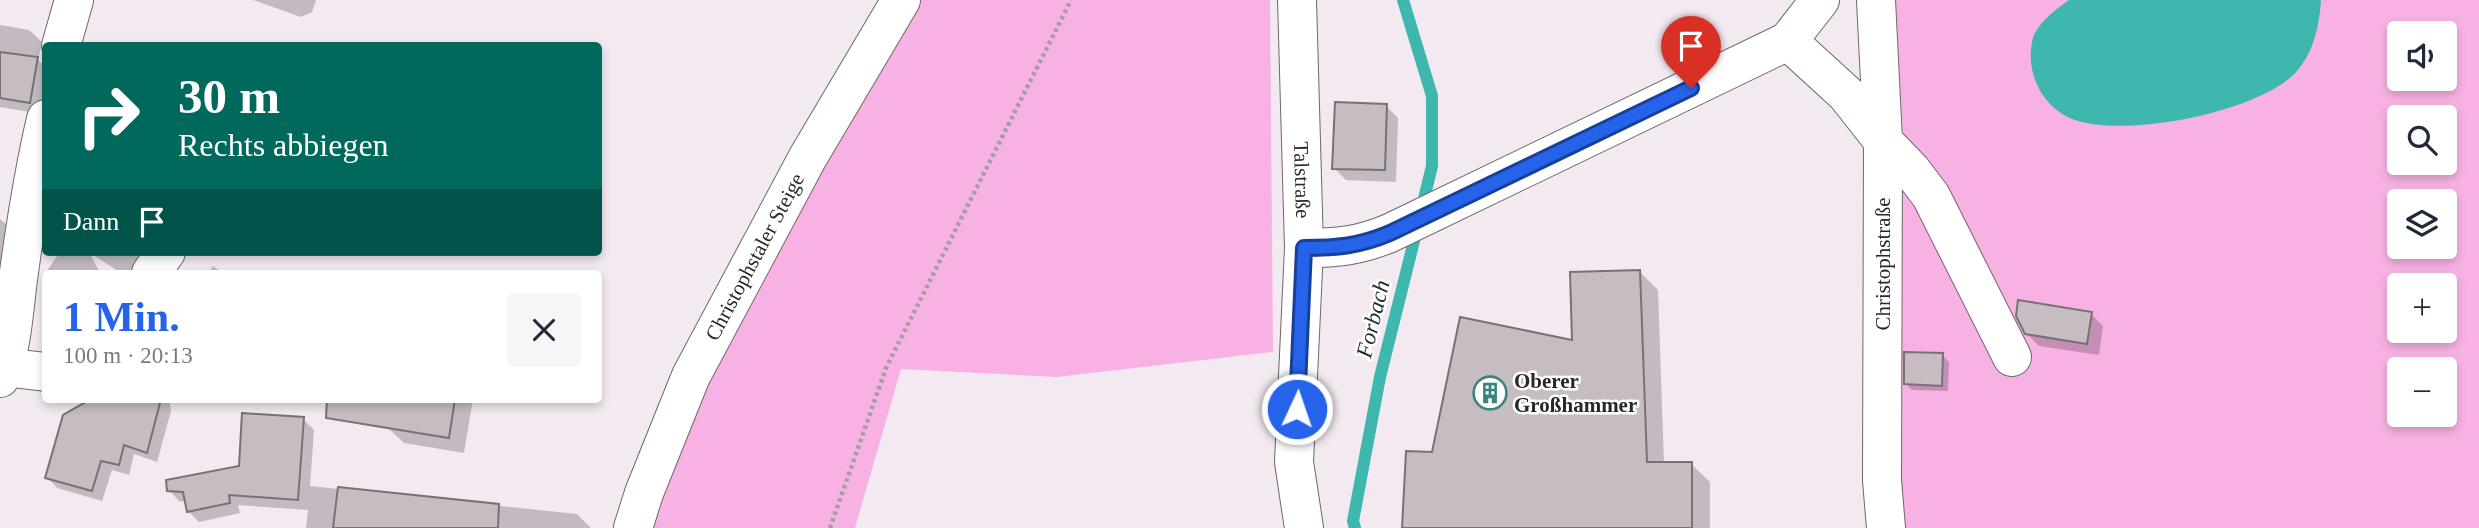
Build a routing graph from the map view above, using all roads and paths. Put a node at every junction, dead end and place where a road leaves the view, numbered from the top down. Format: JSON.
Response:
{"nodes":[{"id":1,"x":74,"y":0,"type":"edge"},
{"id":2,"x":901,"y":0,"type":"edge"},
{"id":3,"x":1072,"y":0,"type":"edge"},
{"id":4,"x":1297,"y":0,"type":"edge"},
{"id":5,"x":1820,"y":0,"type":"edge"},
{"id":6,"x":1877,"y":0,"type":"edge"},
{"id":7,"x":1788,"y":41,"type":"junction"},
{"id":8,"x":62,"y":42,"type":"edge"},
{"id":9,"x":42,"y":136,"type":"edge"},
{"id":10,"x":1883,"y":141,"type":"junction"},
{"id":11,"x":1322,"y":248,"type":"junction"},
{"id":12,"x":2012,"y":358,"type":"dead end"},
{"id":13,"x":2,"y":372,"type":"edge"},
{"id":14,"x":42,"y":372,"type":"edge"},
{"id":15,"x":634,"y":528,"type":"edge"},
{"id":16,"x":830,"y":528,"type":"edge"},
{"id":17,"x":1304,"y":528,"type":"edge"},
{"id":18,"x":1886,"y":528,"type":"edge"}],
"edges":[{"from":1,"to":8,"type":"street"},
{"from":2,"to":15,"type":"street","name":"Christophstaler Steige"},
{"from":3,"to":16,"type":"path"},
{"from":4,"to":11,"type":"street","name":"Talstraße"},
{"from":5,"to":7,"type":"street"},
{"from":6,"to":10,"type":"street","name":"Christophstraße"},
{"from":7,"to":10,"type":"street"},
{"from":7,"to":11,"type":"street"},
{"from":9,"to":13,"type":"street"},
{"from":10,"to":12,"type":"street"},
{"from":10,"to":18,"type":"street","name":"Christophstraße"},
{"from":11,"to":17,"type":"street","name":"Talstraße"},
{"from":13,"to":14,"type":"street"}]}
